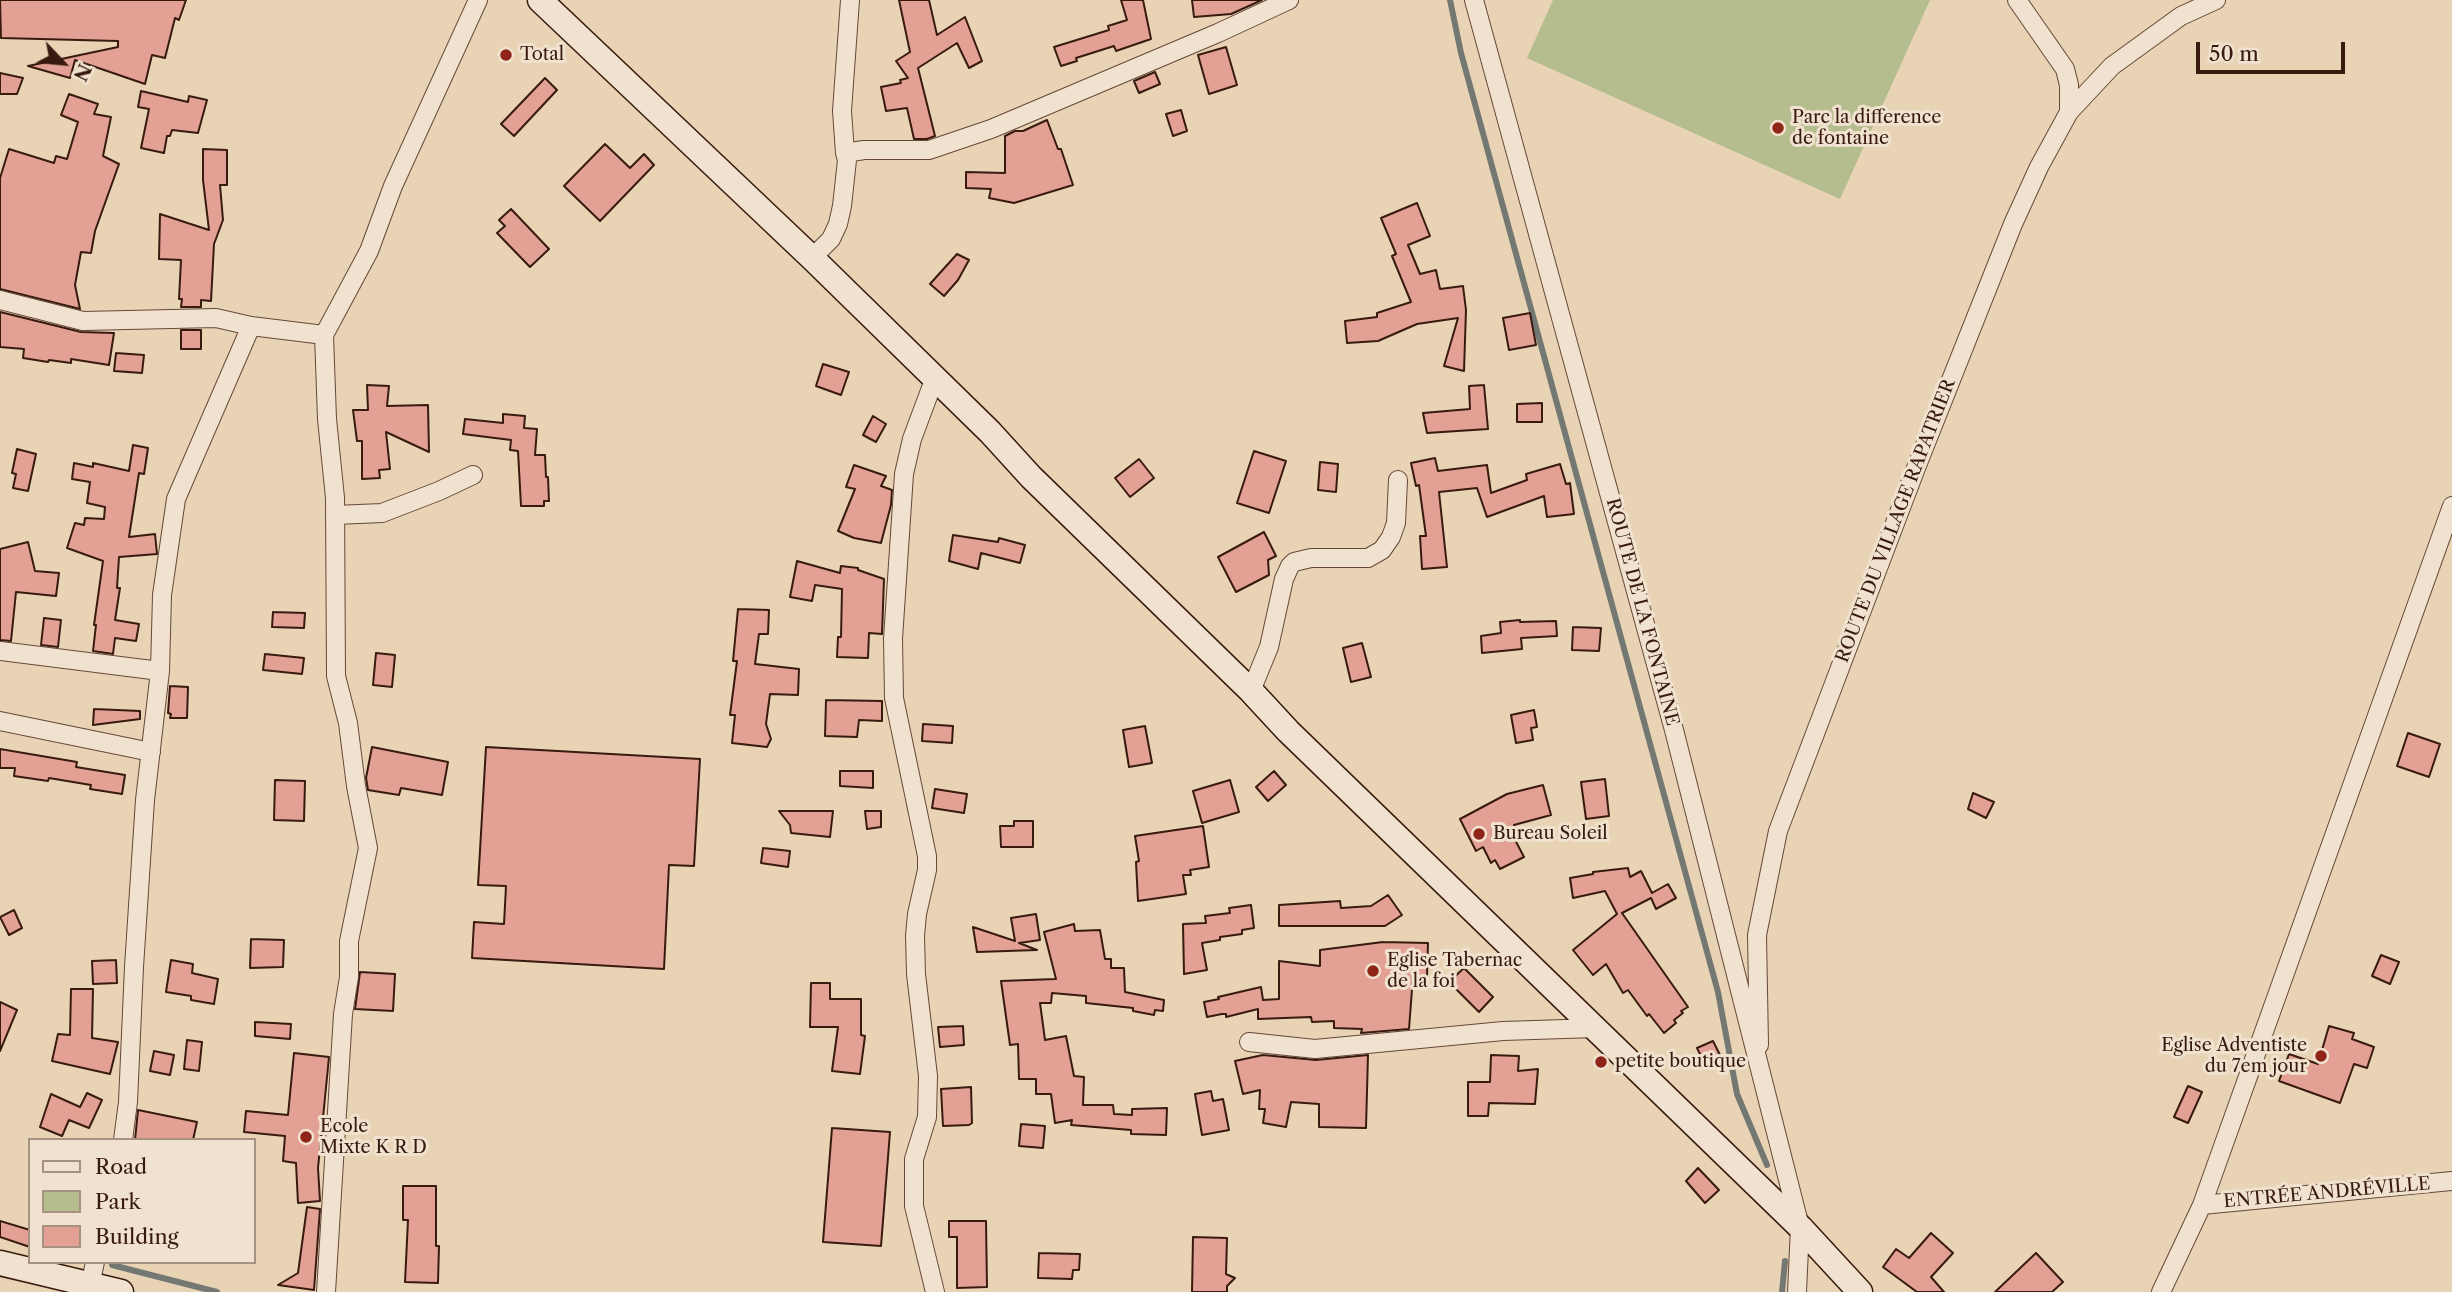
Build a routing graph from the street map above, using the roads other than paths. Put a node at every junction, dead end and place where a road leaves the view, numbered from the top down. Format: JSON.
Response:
{"nodes":[{"id":1,"x":478,"y":0,"type":"edge"},
{"id":2,"x":540,"y":0,"type":"edge"},
{"id":3,"x":850,"y":0,"type":"edge"},
{"id":4,"x":1289,"y":0,"type":"edge"},
{"id":5,"x":1474,"y":0,"type":"edge"},
{"id":6,"x":2017,"y":0,"type":"edge"},
{"id":7,"x":2216,"y":0,"type":"edge"},
{"id":8,"x":2069,"y":112,"type":"junction"},
{"id":9,"x":846,"y":157,"type":"junction"},
{"id":10,"x":812,"y":258,"type":"junction"},
{"id":11,"x":0,"y":300,"type":"edge"},
{"id":12,"x":251,"y":327,"type":"junction"},
{"id":13,"x":324,"y":335,"type":"junction"},
{"id":14,"x":934,"y":380,"type":"junction"},
{"id":15,"x":473,"y":475,"type":"dead end"},
{"id":16,"x":1398,"y":480,"type":"dead end"},
{"id":17,"x":2452,"y":506,"type":"edge"},
{"id":18,"x":335,"y":515,"type":"junction"},
{"id":19,"x":0,"y":651,"type":"edge"},
{"id":20,"x":160,"y":671,"type":"junction"},
{"id":21,"x":1251,"y":691,"type":"junction"},
{"id":22,"x":0,"y":721,"type":"edge"},
{"id":23,"x":150,"y":752,"type":"junction"},
{"id":24,"x":1596,"y":1028,"type":"junction"},
{"id":25,"x":1249,"y":1042,"type":"dead end"},
{"id":26,"x":1759,"y":1069,"type":"junction"},
{"id":27,"x":123,"y":1138,"type":"edge"},
{"id":28,"x":2452,"y":1181,"type":"edge"},
{"id":29,"x":2202,"y":1205,"type":"junction"},
{"id":30,"x":1800,"y":1227,"type":"junction"},
{"id":31,"x":0,"y":1263,"type":"edge"},
{"id":32,"x":92,"y":1274,"type":"edge"},
{"id":33,"x":933,"y":1285,"type":"edge"},
{"id":34,"x":121,"y":1292,"type":"edge"},
{"id":35,"x":326,"y":1292,"type":"edge"},
{"id":36,"x":1797,"y":1292,"type":"edge"},
{"id":37,"x":1860,"y":1292,"type":"edge"},
{"id":38,"x":2161,"y":1292,"type":"edge"}],
"edges":[{"from":1,"to":13,"type":"street"},
{"from":2,"to":10,"type":"main road"},
{"from":3,"to":9,"type":"street"},
{"from":4,"to":9,"type":"street"},
{"from":5,"to":26,"type":"street","name":"ROUTE DE LA FONTAINE"},
{"from":6,"to":8,"type":"street"},
{"from":7,"to":8,"type":"street","name":"ROUTE DU VILLAGE RAPATRIER"},
{"from":8,"to":26,"type":"street","name":"ROUTE DU VILLAGE RAPATRIER"},
{"from":9,"to":10,"type":"street"},
{"from":10,"to":14,"type":"main road"},
{"from":11,"to":12,"type":"street"},
{"from":12,"to":13,"type":"street"},
{"from":12,"to":20,"type":"street"},
{"from":13,"to":18,"type":"street"},
{"from":14,"to":21,"type":"main road"},
{"from":14,"to":33,"type":"street"},
{"from":15,"to":18,"type":"street"},
{"from":16,"to":21,"type":"street"},
{"from":17,"to":29,"type":"street"},
{"from":18,"to":35,"type":"street"},
{"from":19,"to":20,"type":"street"},
{"from":20,"to":23,"type":"street"},
{"from":21,"to":24,"type":"main road"},
{"from":22,"to":23,"type":"street"},
{"from":23,"to":27,"type":"street"},
{"from":24,"to":25,"type":"street"},
{"from":24,"to":30,"type":"main road"},
{"from":26,"to":30,"type":"street","name":"ROUTE DE LA FONTAINE"},
{"from":28,"to":29,"type":"street","name":"ENTRÉE ANDRÉVILLE"},
{"from":29,"to":38,"type":"street"},
{"from":30,"to":36,"type":"street","name":"ROUTE DE LA FONTAINE"},
{"from":30,"to":37,"type":"main road"},
{"from":31,"to":32,"type":"main road"},
{"from":32,"to":34,"type":"main road"}]}
